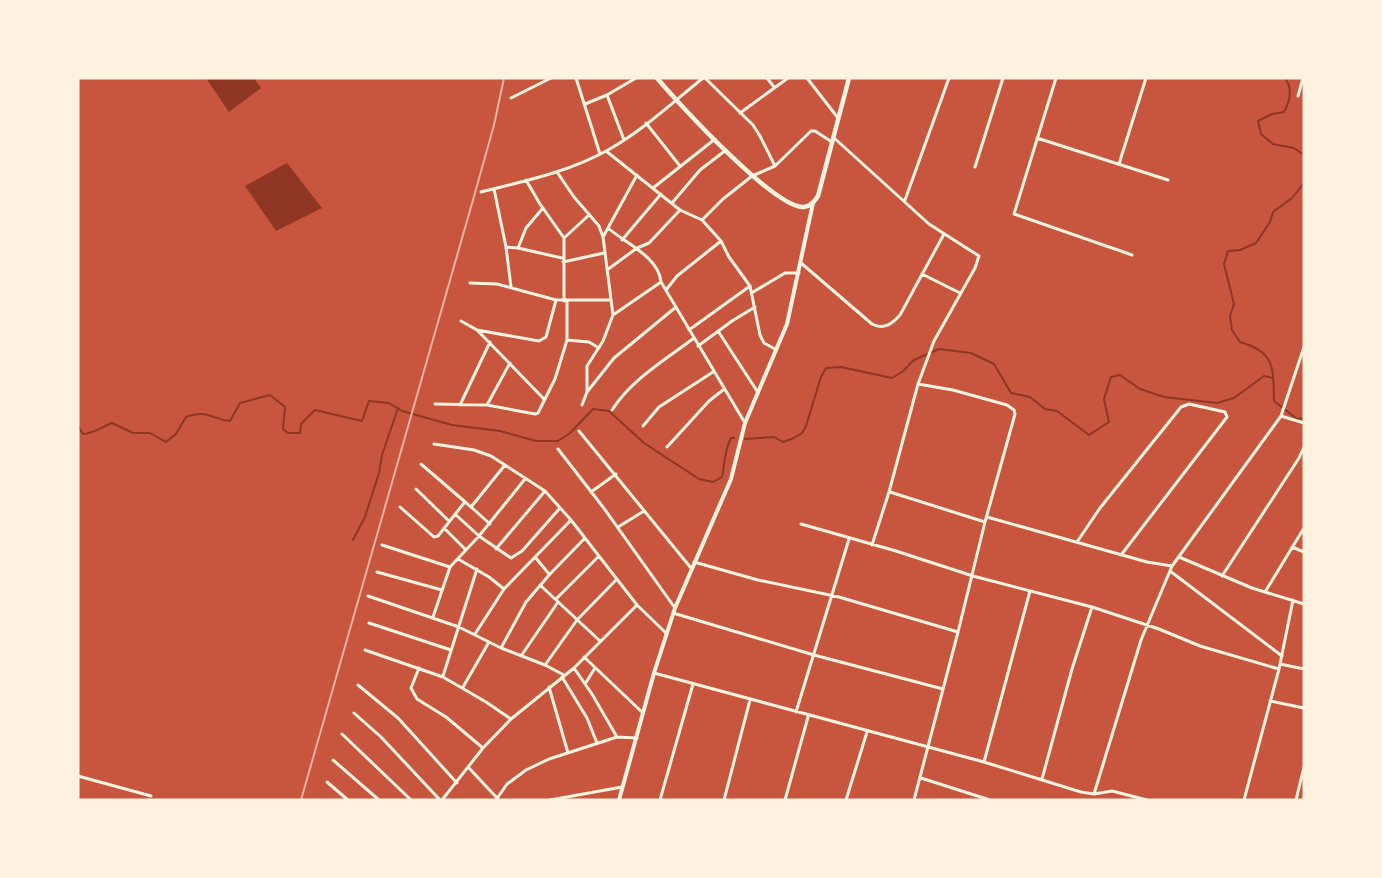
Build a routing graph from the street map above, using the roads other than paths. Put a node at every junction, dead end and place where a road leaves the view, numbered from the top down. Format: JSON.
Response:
{"nodes":[{"id":1,"x":551,"y":78,"type":"edge"},
{"id":2,"x":576,"y":78,"type":"edge"},
{"id":3,"x":636,"y":78,"type":"edge"},
{"id":4,"x":657,"y":78,"type":"edge"},
{"id":5,"x":704,"y":78,"type":"edge"},
{"id":6,"x":767,"y":78,"type":"edge"},
{"id":7,"x":788,"y":78,"type":"edge"},
{"id":8,"x":807,"y":78,"type":"edge"},
{"id":9,"x":849,"y":78,"type":"edge"},
{"id":10,"x":949,"y":78,"type":"edge"},
{"id":11,"x":1003,"y":78,"type":"edge"},
{"id":12,"x":1056,"y":78,"type":"edge"},
{"id":13,"x":1146,"y":78,"type":"edge"},
{"id":14,"x":1303,"y":78,"type":"edge"},
{"id":15,"x":774,"y":87,"type":"junction"},
{"id":16,"x":607,"y":95,"type":"junction"},
{"id":17,"x":1298,"y":96,"type":"dead end"},
{"id":18,"x":511,"y":98,"type":"dead end"},
{"id":19,"x":675,"y":100,"type":"junction"},
{"id":20,"x":585,"y":104,"type":"junction"},
{"id":21,"x":740,"y":113,"type":"junction"},
{"id":22,"x":838,"y":118,"type":"junction"},
{"id":23,"x":646,"y":123,"type":"junction"},
{"id":24,"x":1037,"y":138,"type":"junction"},
{"id":25,"x":715,"y":139,"type":"junction"},
{"id":26,"x":624,"y":140,"type":"junction"},
{"id":27,"x":832,"y":140,"type":"junction"},
{"id":28,"x":726,"y":150,"type":"junction"},
{"id":29,"x":606,"y":151,"type":"junction"},
{"id":30,"x":600,"y":154,"type":"junction"},
{"id":31,"x":1119,"y":164,"type":"junction"},
{"id":32,"x":775,"y":165,"type":"junction"},
{"id":33,"x":680,"y":166,"type":"junction"},
{"id":34,"x":975,"y":167,"type":"dead end"},
{"id":35,"x":556,"y":172,"type":"junction"},
{"id":36,"x":637,"y":175,"type":"junction"},
{"id":37,"x":752,"y":176,"type":"junction"},
{"id":38,"x":526,"y":180,"type":"junction"},
{"id":39,"x":1168,"y":180,"type":"dead end"},
{"id":40,"x":652,"y":188,"type":"junction"},
{"id":41,"x":494,"y":189,"type":"junction"},
{"id":42,"x":481,"y":192,"type":"dead end"},
{"id":43,"x":661,"y":194,"type":"junction"},
{"id":44,"x":905,"y":200,"type":"junction"},
{"id":45,"x":672,"y":203,"type":"junction"},
{"id":46,"x":813,"y":203,"type":"junction"},
{"id":47,"x":543,"y":208,"type":"junction"},
{"id":48,"x":680,"y":210,"type":"junction"},
{"id":49,"x":589,"y":215,"type":"junction"},
{"id":50,"x":702,"y":220,"type":"junction"},
{"id":51,"x":608,"y":228,"type":"junction"},
{"id":52,"x":944,"y":234,"type":"junction"},
{"id":53,"x":603,"y":237,"type":"junction"},
{"id":54,"x":564,"y":238,"type":"junction"},
{"id":55,"x":622,"y":240,"type":"junction"},
{"id":56,"x":721,"y":241,"type":"junction"},
{"id":57,"x":506,"y":248,"type":"junction"},
{"id":58,"x":518,"y":248,"type":"junction"},
{"id":59,"x":637,"y":248,"type":"junction"},
{"id":60,"x":603,"y":253,"type":"junction"},
{"id":61,"x":1132,"y":255,"type":"dead end"},
{"id":62,"x":562,"y":260,"type":"junction"},
{"id":63,"x":801,"y":263,"type":"junction"},
{"id":64,"x":607,"y":270,"type":"junction"},
{"id":65,"x":799,"y":273,"type":"junction"},
{"id":66,"x":922,"y":274,"type":"junction"},
{"id":67,"x":661,"y":282,"type":"junction"},
{"id":68,"x":470,"y":283,"type":"dead end"},
{"id":69,"x":750,"y":286,"type":"junction"},
{"id":70,"x":510,"y":287,"type":"junction"},
{"id":71,"x":666,"y":290,"type":"junction"},
{"id":72,"x":753,"y":292,"type":"junction"},
{"id":73,"x":960,"y":293,"type":"junction"},
{"id":74,"x":556,"y":300,"type":"junction"},
{"id":75,"x":611,"y":300,"type":"junction"},
{"id":76,"x":566,"y":301,"type":"junction"},
{"id":77,"x":676,"y":307,"type":"junction"},
{"id":78,"x":755,"y":307,"type":"junction"},
{"id":79,"x":613,"y":315,"type":"junction"},
{"id":80,"x":461,"y":321,"type":"dead end"},
{"id":81,"x":477,"y":330,"type":"junction"},
{"id":82,"x":689,"y":330,"type":"junction"},
{"id":83,"x":718,"y":331,"type":"junction"},
{"id":84,"x":694,"y":338,"type":"junction"},
{"id":85,"x":567,"y":340,"type":"junction"},
{"id":86,"x":490,"y":342,"type":"junction"},
{"id":87,"x":698,"y":346,"type":"junction"},
{"id":88,"x":1304,"y":347,"type":"edge"},
{"id":89,"x":598,"y":348,"type":"junction"},
{"id":90,"x":775,"y":349,"type":"junction"},
{"id":91,"x":510,"y":363,"type":"junction"},
{"id":92,"x":712,"y":372,"type":"junction"},
{"id":93,"x":918,"y":384,"type":"junction"},
{"id":94,"x":723,"y":390,"type":"junction"},
{"id":95,"x":757,"y":391,"type":"junction"},
{"id":96,"x":588,"y":392,"type":"junction"},
{"id":97,"x":544,"y":399,"type":"junction"},
{"id":98,"x":435,"y":404,"type":"dead end"},
{"id":99,"x":460,"y":405,"type":"junction"},
{"id":100,"x":487,"y":405,"type":"junction"},
{"id":101,"x":582,"y":405,"type":"dead end"},
{"id":102,"x":612,"y":410,"type":"dead end"},
{"id":103,"x":1281,"y":416,"type":"junction"},
{"id":104,"x":745,"y":423,"type":"junction"},
{"id":105,"x":1304,"y":423,"type":"edge"},
{"id":106,"x":643,"y":426,"type":"dead end"},
{"id":107,"x":579,"y":431,"type":"dead end"},
{"id":108,"x":434,"y":444,"type":"dead end"},
{"id":109,"x":666,"y":447,"type":"dead end"},
{"id":110,"x":1304,"y":447,"type":"edge"},
{"id":111,"x":558,"y":448,"type":"dead end"},
{"id":112,"x":421,"y":464,"type":"dead end"},
{"id":113,"x":505,"y":465,"type":"junction"},
{"id":114,"x":616,"y":474,"type":"junction"},
{"id":115,"x":525,"y":479,"type":"junction"},
{"id":116,"x":416,"y":489,"type":"dead end"},
{"id":117,"x":545,"y":491,"type":"junction"},
{"id":118,"x":591,"y":492,"type":"junction"},
{"id":119,"x":889,"y":492,"type":"junction"},
{"id":120,"x":464,"y":503,"type":"junction"},
{"id":121,"x":400,"y":507,"type":"dead end"},
{"id":122,"x":471,"y":507,"type":"junction"},
{"id":123,"x":560,"y":508,"type":"junction"},
{"id":124,"x":644,"y":510,"type":"junction"},
{"id":125,"x":455,"y":514,"type":"junction"},
{"id":126,"x":987,"y":517,"type":"junction"},
{"id":127,"x":571,"y":520,"type":"junction"},
{"id":128,"x":450,"y":521,"type":"junction"},
{"id":129,"x":985,"y":522,"type":"junction"},
{"id":130,"x":490,"y":524,"type":"junction"},
{"id":131,"x":801,"y":524,"type":"dead end"},
{"id":132,"x":618,"y":527,"type":"junction"},
{"id":133,"x":444,"y":528,"type":"junction"},
{"id":134,"x":1304,"y":528,"type":"edge"},
{"id":135,"x":479,"y":536,"type":"junction"},
{"id":136,"x":585,"y":538,"type":"junction"},
{"id":137,"x":849,"y":539,"type":"junction"},
{"id":138,"x":1077,"y":542,"type":"junction"},
{"id":139,"x":382,"y":545,"type":"dead end"},
{"id":140,"x":872,"y":545,"type":"junction"},
{"id":141,"x":1292,"y":547,"type":"junction"},
{"id":142,"x":496,"y":549,"type":"junction"},
{"id":143,"x":466,"y":550,"type":"junction"},
{"id":144,"x":1304,"y":552,"type":"edge"},
{"id":145,"x":1121,"y":555,"type":"junction"},
{"id":146,"x":599,"y":556,"type":"junction"},
{"id":147,"x":535,"y":557,"type":"junction"},
{"id":148,"x":1179,"y":557,"type":"junction"},
{"id":149,"x":458,"y":558,"type":"junction"},
{"id":150,"x":694,"y":562,"type":"junction"},
{"id":151,"x":1172,"y":566,"type":"junction"},
{"id":152,"x":450,"y":567,"type":"junction"},
{"id":153,"x":691,"y":568,"type":"junction"},
{"id":154,"x":477,"y":569,"type":"junction"},
{"id":155,"x":1170,"y":571,"type":"junction"},
{"id":156,"x":376,"y":572,"type":"dead end"},
{"id":157,"x":550,"y":574,"type":"junction"},
{"id":158,"x":973,"y":576,"type":"junction"},
{"id":159,"x":1222,"y":576,"type":"junction"},
{"id":160,"x":617,"y":579,"type":"junction"},
{"id":161,"x":540,"y":585,"type":"junction"},
{"id":162,"x":504,"y":589,"type":"junction"},
{"id":163,"x":442,"y":590,"type":"junction"},
{"id":164,"x":1030,"y":591,"type":"junction"},
{"id":165,"x":1265,"y":591,"type":"junction"},
{"id":166,"x":368,"y":596,"type":"dead end"},
{"id":167,"x":831,"y":596,"type":"junction"},
{"id":168,"x":1293,"y":600,"type":"junction"},
{"id":169,"x":557,"y":601,"type":"junction"},
{"id":170,"x":1304,"y":603,"type":"edge"},
{"id":171,"x":637,"y":605,"type":"junction"},
{"id":172,"x":1092,"y":607,"type":"junction"},
{"id":173,"x":675,"y":608,"type":"junction"},
{"id":174,"x":673,"y":613,"type":"junction"},
{"id":175,"x":433,"y":618,"type":"junction"},
{"id":176,"x":578,"y":620,"type":"junction"},
{"id":177,"x":369,"y":623,"type":"dead end"},
{"id":178,"x":1146,"y":624,"type":"junction"},
{"id":179,"x":459,"y":627,"type":"junction"},
{"id":180,"x":958,"y":632,"type":"junction"},
{"id":181,"x":666,"y":633,"type":"junction"},
{"id":182,"x":476,"y":634,"type":"junction"},
{"id":183,"x":600,"y":641,"type":"junction"},
{"id":184,"x":489,"y":642,"type":"junction"},
{"id":185,"x":501,"y":648,"type":"junction"},
{"id":186,"x":365,"y":650,"type":"dead end"},
{"id":187,"x":451,"y":650,"type":"junction"},
{"id":188,"x":814,"y":655,"type":"junction"},
{"id":189,"x":521,"y":656,"type":"junction"},
{"id":190,"x":1282,"y":656,"type":"junction"},
{"id":191,"x":584,"y":657,"type":"junction"},
{"id":192,"x":1280,"y":664,"type":"junction"},
{"id":193,"x":545,"y":665,"type":"junction"},
{"id":194,"x":419,"y":668,"type":"junction"},
{"id":195,"x":574,"y":668,"type":"junction"},
{"id":196,"x":595,"y":668,"type":"junction"},
{"id":197,"x":1279,"y":669,"type":"junction"},
{"id":198,"x":1304,"y":669,"type":"edge"},
{"id":199,"x":654,"y":674,"type":"junction"},
{"id":200,"x":563,"y":676,"type":"junction"},
{"id":201,"x":443,"y":677,"type":"junction"},
{"id":202,"x":585,"y":684,"type":"junction"},
{"id":203,"x":693,"y":684,"type":"junction"},
{"id":204,"x":358,"y":685,"type":"dead end"},
{"id":205,"x":463,"y":687,"type":"junction"},
{"id":206,"x":549,"y":687,"type":"junction"},
{"id":207,"x":944,"y":689,"type":"junction"},
{"id":208,"x":750,"y":700,"type":"junction"},
{"id":209,"x":1270,"y":701,"type":"junction"},
{"id":210,"x":1304,"y":708,"type":"edge"},
{"id":211,"x":354,"y":713,"type":"dead end"},
{"id":212,"x":644,"y":713,"type":"junction"},
{"id":213,"x":796,"y":713,"type":"junction"},
{"id":214,"x":808,"y":717,"type":"junction"},
{"id":215,"x":511,"y":719,"type":"junction"},
{"id":216,"x":867,"y":732,"type":"junction"},
{"id":217,"x":342,"y":734,"type":"dead end"},
{"id":218,"x":617,"y":737,"type":"junction"},
{"id":219,"x":637,"y":738,"type":"junction"},
{"id":220,"x":597,"y":743,"type":"junction"},
{"id":221,"x":483,"y":748,"type":"junction"},
{"id":222,"x":929,"y":748,"type":"junction"},
{"id":223,"x":568,"y":753,"type":"junction"},
{"id":224,"x":333,"y":760,"type":"dead end"},
{"id":225,"x":984,"y":762,"type":"junction"},
{"id":226,"x":1304,"y":767,"type":"edge"},
{"id":227,"x":469,"y":768,"type":"junction"},
{"id":228,"x":78,"y":776,"type":"edge"},
{"id":229,"x":921,"y":778,"type":"junction"},
{"id":230,"x":1042,"y":779,"type":"junction"},
{"id":231,"x":327,"y":782,"type":"dead end"},
{"id":232,"x":457,"y":783,"type":"junction"},
{"id":233,"x":622,"y":787,"type":"junction"},
{"id":234,"x":1094,"y":794,"type":"junction"},
{"id":235,"x":151,"y":796,"type":"dead end"},
{"id":236,"x":447,"y":796,"type":"junction"},
{"id":237,"x":497,"y":799,"type":"edge"},
{"id":238,"x":562,"y":799,"type":"edge"},
{"id":239,"x":348,"y":800,"type":"edge"},
{"id":240,"x":379,"y":800,"type":"edge"},
{"id":241,"x":411,"y":800,"type":"edge"},
{"id":242,"x":441,"y":800,"type":"edge"},
{"id":243,"x":450,"y":800,"type":"edge"},
{"id":244,"x":550,"y":800,"type":"edge"},
{"id":245,"x":619,"y":800,"type":"edge"},
{"id":246,"x":660,"y":800,"type":"edge"},
{"id":247,"x":724,"y":800,"type":"edge"},
{"id":248,"x":785,"y":800,"type":"edge"},
{"id":249,"x":846,"y":800,"type":"edge"},
{"id":250,"x":914,"y":800,"type":"edge"},
{"id":251,"x":990,"y":800,"type":"edge"},
{"id":252,"x":1147,"y":800,"type":"edge"},
{"id":253,"x":1244,"y":800,"type":"edge"},
{"id":254,"x":1296,"y":800,"type":"edge"}],
"edges":[{"from":1,"to":18,"type":"street"},
{"from":2,"to":20,"type":"street"},
{"from":3,"to":16,"type":"street"},
{"from":4,"to":19,"type":"main road"},
{"from":5,"to":19,"type":"street"},
{"from":5,"to":21,"type":"street"},
{"from":6,"to":15,"type":"street"},
{"from":7,"to":15,"type":"street"},
{"from":8,"to":22,"type":"street"},
{"from":9,"to":22,"type":"main road"},
{"from":10,"to":44,"type":"street"},
{"from":11,"to":34,"type":"street"},
{"from":12,"to":24,"type":"street"},
{"from":13,"to":31,"type":"street"},
{"from":14,"to":17,"type":"street"},
{"from":15,"to":21,"type":"street"},
{"from":16,"to":20,"type":"street"},
{"from":16,"to":26,"type":"street"},
{"from":19,"to":23,"type":"street"},
{"from":19,"to":25,"type":"main road"},
{"from":20,"to":30,"type":"street"},
{"from":21,"to":32,"type":"street"},
{"from":22,"to":27,"type":"main road"},
{"from":23,"to":26,"type":"street"},
{"from":23,"to":33,"type":"street"},
{"from":24,"to":31,"type":"street"},
{"from":24,"to":61,"type":"street"},
{"from":25,"to":28,"type":"main road"},
{"from":25,"to":33,"type":"street"},
{"from":26,"to":29,"type":"street"},
{"from":27,"to":32,"type":"street"},
{"from":27,"to":44,"type":"street"},
{"from":27,"to":46,"type":"main road"},
{"from":28,"to":37,"type":"main road"},
{"from":28,"to":45,"type":"street"},
{"from":29,"to":30,"type":"street"},
{"from":29,"to":36,"type":"street"},
{"from":30,"to":35,"type":"street"},
{"from":31,"to":39,"type":"street"},
{"from":32,"to":37,"type":"street"},
{"from":33,"to":40,"type":"street"},
{"from":35,"to":38,"type":"street"},
{"from":35,"to":49,"type":"street"},
{"from":36,"to":40,"type":"street"},
{"from":36,"to":51,"type":"street"},
{"from":37,"to":46,"type":"main road"},
{"from":37,"to":50,"type":"street"},
{"from":38,"to":41,"type":"street"},
{"from":38,"to":47,"type":"street"},
{"from":40,"to":43,"type":"street"},
{"from":41,"to":42,"type":"street"},
{"from":41,"to":57,"type":"street"},
{"from":43,"to":45,"type":"street"},
{"from":43,"to":55,"type":"street"},
{"from":44,"to":52,"type":"street"},
{"from":45,"to":48,"type":"street"},
{"from":46,"to":63,"type":"street"},
{"from":47,"to":54,"type":"street"},
{"from":47,"to":58,"type":"street"},
{"from":48,"to":50,"type":"street"},
{"from":48,"to":59,"type":"street"},
{"from":49,"to":53,"type":"street"},
{"from":49,"to":54,"type":"street"},
{"from":50,"to":56,"type":"street"},
{"from":51,"to":53,"type":"street"},
{"from":51,"to":55,"type":"street"},
{"from":52,"to":66,"type":"street"},
{"from":52,"to":73,"type":"street"},
{"from":53,"to":60,"type":"street"},
{"from":54,"to":62,"type":"street"},
{"from":55,"to":59,"type":"street"},
{"from":56,"to":69,"type":"street"},
{"from":56,"to":71,"type":"street"},
{"from":57,"to":58,"type":"street"},
{"from":57,"to":70,"type":"street"},
{"from":58,"to":62,"type":"street"},
{"from":59,"to":64,"type":"street"},
{"from":59,"to":67,"type":"street"},
{"from":60,"to":62,"type":"street"},
{"from":60,"to":64,"type":"street"},
{"from":62,"to":76,"type":"street"},
{"from":63,"to":65,"type":"street"},
{"from":63,"to":66,"type":"street"},
{"from":64,"to":75,"type":"street"},
{"from":65,"to":72,"type":"street"},
{"from":65,"to":90,"type":"street"},
{"from":66,"to":73,"type":"street"},
{"from":67,"to":71,"type":"street"},
{"from":67,"to":79,"type":"street"},
{"from":68,"to":70,"type":"street"},
{"from":69,"to":72,"type":"street"},
{"from":69,"to":82,"type":"street"},
{"from":70,"to":74,"type":"street"},
{"from":71,"to":77,"type":"street"},
{"from":72,"to":78,"type":"street"},
{"from":73,"to":93,"type":"street"},
{"from":74,"to":76,"type":"street"},
{"from":74,"to":81,"type":"street"},
{"from":75,"to":76,"type":"street"},
{"from":75,"to":79,"type":"street"},
{"from":76,"to":85,"type":"street"},
{"from":77,"to":82,"type":"street"},
{"from":77,"to":96,"type":"street"},
{"from":78,"to":83,"type":"street"},
{"from":78,"to":90,"type":"street"},
{"from":79,"to":89,"type":"street"},
{"from":80,"to":81,"type":"street"},
{"from":81,"to":86,"type":"street"},
{"from":82,"to":84,"type":"street"},
{"from":83,"to":87,"type":"street"},
{"from":83,"to":95,"type":"street"},
{"from":84,"to":87,"type":"street"},
{"from":84,"to":102,"type":"street"},
{"from":85,"to":89,"type":"street"},
{"from":85,"to":97,"type":"street"},
{"from":86,"to":91,"type":"street"},
{"from":86,"to":99,"type":"street"},
{"from":87,"to":92,"type":"street"},
{"from":88,"to":103,"type":"street"},
{"from":89,"to":96,"type":"street"},
{"from":90,"to":95,"type":"street"},
{"from":91,"to":97,"type":"street"},
{"from":91,"to":100,"type":"street"},
{"from":92,"to":94,"type":"street"},
{"from":92,"to":106,"type":"street"},
{"from":93,"to":119,"type":"street"},
{"from":93,"to":126,"type":"street"},
{"from":94,"to":104,"type":"street"},
{"from":94,"to":109,"type":"street"},
{"from":95,"to":104,"type":"street"},
{"from":96,"to":101,"type":"street"},
{"from":97,"to":100,"type":"street"},
{"from":98,"to":99,"type":"street"},
{"from":99,"to":100,"type":"street"},
{"from":103,"to":105,"type":"street"},
{"from":103,"to":148,"type":"street"},
{"from":104,"to":150,"type":"street"},
{"from":107,"to":114,"type":"street"},
{"from":108,"to":113,"type":"street"},
{"from":110,"to":159,"type":"street"},
{"from":111,"to":118,"type":"street"},
{"from":112,"to":120,"type":"street"},
{"from":113,"to":115,"type":"street"},
{"from":113,"to":122,"type":"street"},
{"from":114,"to":118,"type":"street"},
{"from":114,"to":124,"type":"street"},
{"from":115,"to":117,"type":"street"},
{"from":115,"to":130,"type":"street"},
{"from":116,"to":128,"type":"street"},
{"from":117,"to":123,"type":"street"},
{"from":117,"to":142,"type":"street"},
{"from":118,"to":132,"type":"street"},
{"from":119,"to":129,"type":"street"},
{"from":119,"to":140,"type":"street"},
{"from":120,"to":122,"type":"street"},
{"from":120,"to":125,"type":"street"},
{"from":121,"to":133,"type":"street"},
{"from":122,"to":130,"type":"street"},
{"from":123,"to":127,"type":"street"},
{"from":123,"to":142,"type":"street"},
{"from":124,"to":132,"type":"street"},
{"from":124,"to":153,"type":"street"},
{"from":125,"to":128,"type":"street"},
{"from":125,"to":135,"type":"street"},
{"from":126,"to":129,"type":"street"},
{"from":126,"to":138,"type":"street"},
{"from":127,"to":136,"type":"street"},
{"from":127,"to":147,"type":"street"},
{"from":128,"to":133,"type":"street"},
{"from":129,"to":158,"type":"street"},
{"from":130,"to":135,"type":"street"},
{"from":131,"to":137,"type":"street"},
{"from":132,"to":173,"type":"street"},
{"from":133,"to":143,"type":"street"},
{"from":134,"to":141,"type":"street"},
{"from":135,"to":142,"type":"street"},
{"from":135,"to":143,"type":"street"},
{"from":136,"to":146,"type":"street"},
{"from":136,"to":157,"type":"street"},
{"from":137,"to":140,"type":"street"},
{"from":137,"to":167,"type":"street"},
{"from":138,"to":145,"type":"street"},
{"from":138,"to":145,"type":"street"},
{"from":139,"to":152,"type":"street"},
{"from":140,"to":158,"type":"street"},
{"from":141,"to":144,"type":"street"},
{"from":141,"to":165,"type":"street"},
{"from":143,"to":149,"type":"street"},
{"from":145,"to":151,"type":"street"},
{"from":146,"to":160,"type":"street"},
{"from":146,"to":169,"type":"street"},
{"from":147,"to":157,"type":"street"},
{"from":147,"to":162,"type":"street"},
{"from":148,"to":151,"type":"street"},
{"from":148,"to":159,"type":"street"},
{"from":149,"to":152,"type":"street"},
{"from":149,"to":154,"type":"street"},
{"from":150,"to":153,"type":"street"},
{"from":150,"to":167,"type":"street"},
{"from":151,"to":155,"type":"street"},
{"from":152,"to":163,"type":"street"},
{"from":153,"to":173,"type":"street"},
{"from":154,"to":162,"type":"street"},
{"from":154,"to":179,"type":"street"},
{"from":155,"to":178,"type":"street"},
{"from":155,"to":190,"type":"street"},
{"from":156,"to":163,"type":"street"},
{"from":157,"to":161,"type":"street"},
{"from":158,"to":164,"type":"street"},
{"from":158,"to":180,"type":"street"},
{"from":159,"to":165,"type":"street"},
{"from":160,"to":171,"type":"street"},
{"from":160,"to":176,"type":"street"},
{"from":161,"to":169,"type":"street"},
{"from":161,"to":185,"type":"street"},
{"from":162,"to":182,"type":"street"},
{"from":163,"to":175,"type":"street"},
{"from":164,"to":172,"type":"street"},
{"from":164,"to":225,"type":"street"},
{"from":165,"to":168,"type":"street"},
{"from":166,"to":175,"type":"street"},
{"from":167,"to":180,"type":"street"},
{"from":167,"to":188,"type":"street"},
{"from":168,"to":170,"type":"street"},
{"from":168,"to":190,"type":"street"},
{"from":169,"to":176,"type":"street"},
{"from":169,"to":189,"type":"street"},
{"from":171,"to":181,"type":"street"},
{"from":171,"to":183,"type":"street"},
{"from":172,"to":178,"type":"street"},
{"from":172,"to":230,"type":"street"},
{"from":173,"to":174,"type":"street"},
{"from":174,"to":181,"type":"street"},
{"from":174,"to":188,"type":"street"},
{"from":175,"to":179,"type":"street"},
{"from":176,"to":183,"type":"street"},
{"from":176,"to":193,"type":"street"},
{"from":177,"to":187,"type":"street"},
{"from":178,"to":197,"type":"street"},
{"from":178,"to":234,"type":"street"},
{"from":179,"to":182,"type":"street"},
{"from":179,"to":187,"type":"street"},
{"from":180,"to":207,"type":"street"},
{"from":181,"to":199,"type":"street"},
{"from":182,"to":184,"type":"street"},
{"from":183,"to":191,"type":"street"},
{"from":184,"to":185,"type":"street"},
{"from":184,"to":205,"type":"street"},
{"from":185,"to":189,"type":"street"},
{"from":186,"to":194,"type":"street"},
{"from":187,"to":201,"type":"street"},
{"from":188,"to":207,"type":"street"},
{"from":188,"to":213,"type":"street"},
{"from":189,"to":193,"type":"street"},
{"from":190,"to":192,"type":"street"},
{"from":191,"to":195,"type":"street"},
{"from":191,"to":196,"type":"street"},
{"from":192,"to":197,"type":"street"},
{"from":192,"to":198,"type":"street"},
{"from":193,"to":200,"type":"street"},
{"from":194,"to":201,"type":"street"},
{"from":194,"to":221,"type":"street"},
{"from":195,"to":200,"type":"street"},
{"from":195,"to":202,"type":"street"},
{"from":196,"to":202,"type":"street"},
{"from":196,"to":212,"type":"street"},
{"from":197,"to":209,"type":"street"},
{"from":199,"to":203,"type":"street"},
{"from":199,"to":212,"type":"street"},
{"from":200,"to":206,"type":"street"},
{"from":200,"to":220,"type":"street"},
{"from":201,"to":205,"type":"street"},
{"from":202,"to":218,"type":"street"},
{"from":203,"to":208,"type":"street"},
{"from":203,"to":246,"type":"street"},
{"from":204,"to":232,"type":"street"},
{"from":205,"to":215,"type":"street"},
{"from":206,"to":215,"type":"street"},
{"from":206,"to":223,"type":"street"},
{"from":207,"to":222,"type":"street"},
{"from":208,"to":213,"type":"street"},
{"from":208,"to":247,"type":"street"},
{"from":209,"to":210,"type":"street"},
{"from":209,"to":253,"type":"street"},
{"from":211,"to":242,"type":"street"},
{"from":212,"to":219,"type":"street"},
{"from":213,"to":214,"type":"street"},
{"from":214,"to":216,"type":"street"},
{"from":214,"to":248,"type":"street"},
{"from":215,"to":221,"type":"street"},
{"from":216,"to":222,"type":"street"},
{"from":216,"to":249,"type":"street"},
{"from":217,"to":241,"type":"street"},
{"from":218,"to":219,"type":"street"},
{"from":218,"to":220,"type":"street"},
{"from":219,"to":233,"type":"street"},
{"from":220,"to":223,"type":"street"},
{"from":221,"to":227,"type":"street"},
{"from":222,"to":225,"type":"street"},
{"from":222,"to":229,"type":"street"},
{"from":223,"to":237,"type":"street"},
{"from":224,"to":240,"type":"street"},
{"from":225,"to":230,"type":"street"},
{"from":226,"to":254,"type":"street"},
{"from":227,"to":232,"type":"street"},
{"from":227,"to":237,"type":"street"},
{"from":228,"to":235,"type":"street"},
{"from":229,"to":250,"type":"street"},
{"from":229,"to":251,"type":"street"},
{"from":230,"to":234,"type":"street"},
{"from":231,"to":239,"type":"street"},
{"from":232,"to":236,"type":"street"},
{"from":233,"to":238,"type":"street"},
{"from":233,"to":245,"type":"street"},
{"from":234,"to":252,"type":"street"},
{"from":236,"to":242,"type":"street"},
{"from":236,"to":243,"type":"street"},
{"from":238,"to":244,"type":"street"}]}
